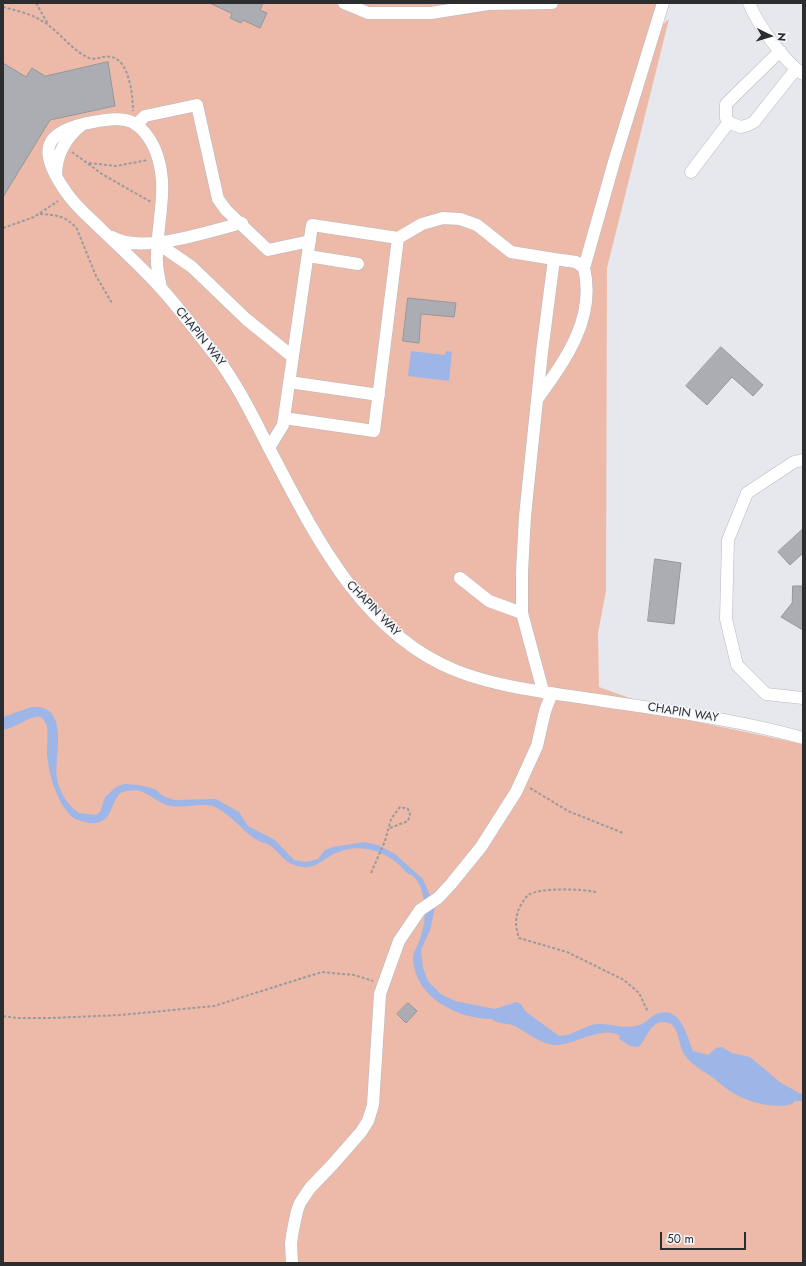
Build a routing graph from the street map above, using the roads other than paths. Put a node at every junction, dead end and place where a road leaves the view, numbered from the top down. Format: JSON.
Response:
{"nodes":[{"id":1,"x":344,"y":3,"type":"edge"},
{"id":2,"x":552,"y":3,"type":"edge"},
{"id":3,"x":663,"y":3,"type":"edge"},
{"id":4,"x":749,"y":3,"type":"edge"},
{"id":5,"x":780,"y":51,"type":"junction"},
{"id":6,"x":799,"y":72,"type":"edge"},
{"id":7,"x":729,"y":122,"type":"junction"},
{"id":8,"x":132,"y":123,"type":"junction"},
{"id":9,"x":83,"y":124,"type":"junction"},
{"id":10,"x":691,"y":172,"type":"dead end"},
{"id":11,"x":56,"y":177,"type":"junction"},
{"id":12,"x":242,"y":223,"type":"junction"},
{"id":13,"x":103,"y":231,"type":"junction"},
{"id":14,"x":398,"y":238,"type":"junction"},
{"id":15,"x":310,"y":241,"type":"junction"},
{"id":16,"x":157,"y":243,"type":"junction"},
{"id":17,"x":308,"y":256,"type":"junction"},
{"id":18,"x":554,"y":259,"type":"junction"},
{"id":19,"x":358,"y":264,"type":"dead end"},
{"id":20,"x":584,"y":268,"type":"junction"},
{"id":21,"x":161,"y":288,"type":"junction"},
{"id":22,"x":293,"y":357,"type":"junction"},
{"id":23,"x":289,"y":382,"type":"junction"},
{"id":24,"x":379,"y":395,"type":"junction"},
{"id":25,"x":538,"y":398,"type":"junction"},
{"id":26,"x":284,"y":418,"type":"junction"},
{"id":27,"x":270,"y":448,"type":"junction"},
{"id":28,"x":803,"y":460,"type":"edge"},
{"id":29,"x":460,"y":578,"type":"dead end"},
{"id":30,"x":522,"y":613,"type":"junction"},
{"id":31,"x":548,"y":692,"type":"junction"},
{"id":32,"x":803,"y":698,"type":"edge"},
{"id":33,"x":803,"y":738,"type":"edge"},
{"id":34,"x":292,"y":1263,"type":"edge"}],
"edges":[{"from":1,"to":2,"type":"street"},
{"from":3,"to":20,"type":"street"},
{"from":4,"to":5,"type":"street"},
{"from":5,"to":6,"type":"street"},
{"from":5,"to":7,"type":"street"},
{"from":6,"to":7,"type":"street"},
{"from":7,"to":10,"type":"street"},
{"from":8,"to":9,"type":"street","name":"CHAPIN WAY"},
{"from":8,"to":12,"type":"street"},
{"from":8,"to":16,"type":"street"},
{"from":9,"to":11,"type":"street"},
{"from":9,"to":11,"type":"street","name":"CHAPIN WAY"},
{"from":11,"to":13,"type":"street","name":"CHAPIN WAY"},
{"from":12,"to":15,"type":"street"},
{"from":12,"to":16,"type":"street"},
{"from":13,"to":16,"type":"street"},
{"from":13,"to":21,"type":"street","name":"CHAPIN WAY"},
{"from":14,"to":15,"type":"street"},
{"from":14,"to":18,"type":"street"},
{"from":14,"to":24,"type":"street"},
{"from":15,"to":17,"type":"street"},
{"from":16,"to":21,"type":"street"},
{"from":16,"to":22,"type":"street"},
{"from":17,"to":19,"type":"street"},
{"from":17,"to":22,"type":"street"},
{"from":18,"to":20,"type":"street"},
{"from":18,"to":25,"type":"street"},
{"from":20,"to":25,"type":"street"},
{"from":21,"to":27,"type":"street","name":"CHAPIN WAY"},
{"from":22,"to":23,"type":"street"},
{"from":23,"to":24,"type":"street"},
{"from":23,"to":26,"type":"street"},
{"from":24,"to":26,"type":"street"},
{"from":25,"to":30,"type":"street"},
{"from":26,"to":27,"type":"street"},
{"from":27,"to":31,"type":"street","name":"CHAPIN WAY"},
{"from":28,"to":32,"type":"street"},
{"from":29,"to":30,"type":"street"},
{"from":30,"to":31,"type":"street"},
{"from":31,"to":33,"type":"street","name":"CHAPIN WAY"},
{"from":31,"to":34,"type":"street"}]}
